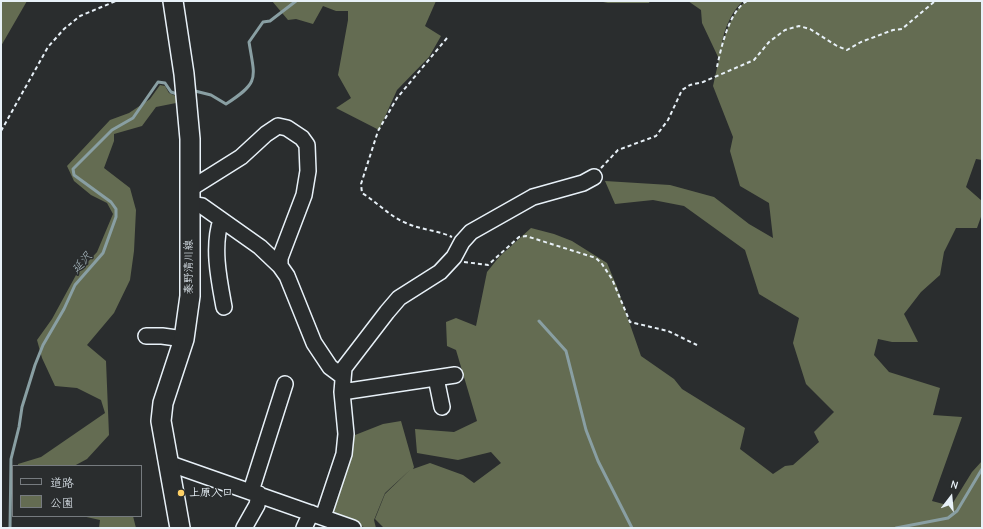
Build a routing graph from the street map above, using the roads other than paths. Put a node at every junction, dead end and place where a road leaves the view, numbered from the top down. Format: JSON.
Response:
{"nodes":[{"id":1,"x":173,"y":1,"type":"edge"},
{"id":2,"x":594,"y":176,"type":"road end"},
{"id":3,"x":190,"y":196,"type":"junction"},
{"id":4,"x":221,"y":220,"type":"junction"},
{"id":5,"x":280,"y":266,"type":"junction"},
{"id":6,"x":224,"y":307,"type":"dead end"},
{"id":7,"x":146,"y":336,"type":"dead end"},
{"id":8,"x":184,"y":339,"type":"junction"},
{"id":9,"x":455,"y":375,"type":"dead end"},
{"id":10,"x":342,"y":376,"type":"junction"},
{"id":11,"x":436,"y":378,"type":"junction"},
{"id":12,"x":285,"y":384,"type":"dead end"},
{"id":13,"x":342,"y":392,"type":"junction"},
{"id":14,"x":442,"y":407,"type":"dead end"},
{"id":15,"x":168,"y":463,"type":"junction"},
{"id":16,"x":255,"y":493,"type":"junction"},
{"id":17,"x":324,"y":519,"type":"edge"},
{"id":18,"x":180,"y":528,"type":"edge"},
{"id":19,"x":244,"y":528,"type":"edge"},
{"id":20,"x":304,"y":528,"type":"edge"},
{"id":21,"x":353,"y":528,"type":"edge"}],
"edges":[{"from":1,"to":3,"type":"main road","name":"秦野清川線"},
{"from":2,"to":10,"type":"street"},
{"from":3,"to":4,"type":"street"},
{"from":3,"to":5,"type":"street"},
{"from":3,"to":8,"type":"main road","name":"秦野清川線"},
{"from":4,"to":5,"type":"street"},
{"from":4,"to":6,"type":"street"},
{"from":5,"to":10,"type":"street"},
{"from":7,"to":8,"type":"street"},
{"from":8,"to":15,"type":"main road","name":"秦野清川線"},
{"from":9,"to":11,"type":"street"},
{"from":10,"to":13,"type":"street"},
{"from":11,"to":13,"type":"street"},
{"from":11,"to":14,"type":"street"},
{"from":12,"to":16,"type":"street"},
{"from":13,"to":17,"type":"street"},
{"from":15,"to":16,"type":"street"},
{"from":15,"to":18,"type":"main road","name":"秦野清川線"},
{"from":16,"to":17,"type":"street"},
{"from":16,"to":19,"type":"street"},
{"from":17,"to":20,"type":"street"},
{"from":17,"to":21,"type":"street"}]}
